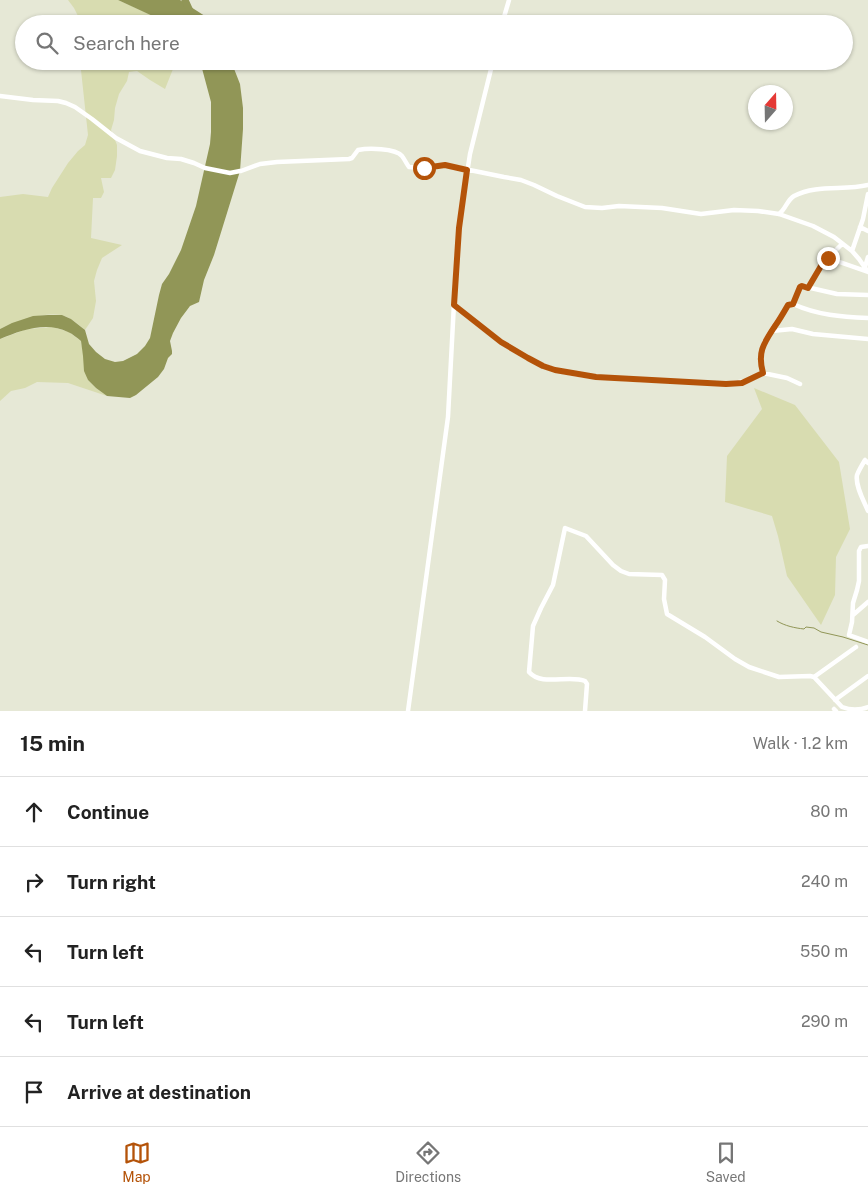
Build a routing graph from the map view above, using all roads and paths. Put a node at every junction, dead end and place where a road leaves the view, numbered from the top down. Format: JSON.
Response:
{"nodes":[{"id":1,"x":508,"y":0,"type":"edge"},
{"id":2,"x":504,"y":15,"type":"edge"},
{"id":3,"x":491,"y":70,"type":"edge"},
{"id":4,"x":0,"y":96,"type":"edge"},
{"id":5,"x":467,"y":170,"type":"junction"},
{"id":6,"x":868,"y":185,"type":"edge"},
{"id":7,"x":868,"y":194,"type":"edge"},
{"id":8,"x":867,"y":210,"type":"edge"},
{"id":9,"x":779,"y":214,"type":"junction"},
{"id":10,"x":860,"y":227,"type":"junction"},
{"id":11,"x":868,"y":231,"type":"edge"},
{"id":12,"x":842,"y":244,"type":"junction"},
{"id":13,"x":852,"y":251,"type":"junction"},
{"id":14,"x":868,"y":257,"type":"edge"},
{"id":15,"x":828,"y":258,"type":"junction"},
{"id":16,"x":867,"y":270,"type":"edge"},
{"id":17,"x":808,"y":288,"type":"junction"},
{"id":18,"x":868,"y":295,"type":"edge"},
{"id":19,"x":793,"y":304,"type":"junction"},
{"id":20,"x":454,"y":305,"type":"junction"},
{"id":21,"x":868,"y":318,"type":"edge"},
{"id":22,"x":772,"y":331,"type":"junction"},
{"id":23,"x":868,"y":340,"type":"edge"},
{"id":24,"x":763,"y":373,"type":"junction"},
{"id":25,"x":800,"y":384,"type":"dead end"},
{"id":26,"x":868,"y":463,"type":"edge"},
{"id":27,"x":868,"y":511,"type":"edge"},
{"id":28,"x":868,"y":546,"type":"edge"},
{"id":29,"x":868,"y":602,"type":"edge"},
{"id":30,"x":853,"y":614,"type":"junction"},
{"id":31,"x":867,"y":641,"type":"edge"},
{"id":32,"x":856,"y":647,"type":"dead end"},
{"id":33,"x":868,"y":676,"type":"edge"},
{"id":34,"x":814,"y":677,"type":"junction"},
{"id":35,"x":835,"y":700,"type":"junction"},
{"id":36,"x":868,"y":707,"type":"edge"},
{"id":37,"x":408,"y":711,"type":"edge"},
{"id":38,"x":585,"y":711,"type":"edge"}],
"edges":[{"from":1,"to":2,"type":"street"},
{"from":3,"to":5,"type":"street"},
{"from":4,"to":5,"type":"street"},
{"from":5,"to":9,"type":"street"},
{"from":5,"to":20,"type":"street"},
{"from":6,"to":9,"type":"street"},
{"from":7,"to":8,"type":"street"},
{"from":8,"to":10,"type":"street"},
{"from":9,"to":12,"type":"street"},
{"from":10,"to":11,"type":"street"},
{"from":10,"to":13,"type":"street"},
{"from":12,"to":13,"type":"street"},
{"from":12,"to":15,"type":"street"},
{"from":13,"to":16,"type":"street"},
{"from":14,"to":16,"type":"street"},
{"from":15,"to":16,"type":"street"},
{"from":15,"to":17,"type":"street"},
{"from":17,"to":18,"type":"street"},
{"from":17,"to":19,"type":"street"},
{"from":19,"to":21,"type":"street"},
{"from":19,"to":22,"type":"street"},
{"from":20,"to":24,"type":"street"},
{"from":20,"to":37,"type":"street"},
{"from":22,"to":23,"type":"street"},
{"from":22,"to":24,"type":"street"},
{"from":24,"to":25,"type":"street"},
{"from":26,"to":27,"type":"street"},
{"from":28,"to":30,"type":"street"},
{"from":29,"to":30,"type":"street"},
{"from":30,"to":31,"type":"street"},
{"from":32,"to":34,"type":"street"},
{"from":33,"to":35,"type":"street"},
{"from":34,"to":35,"type":"street"},
{"from":34,"to":38,"type":"street"},
{"from":35,"to":36,"type":"street"}]}
